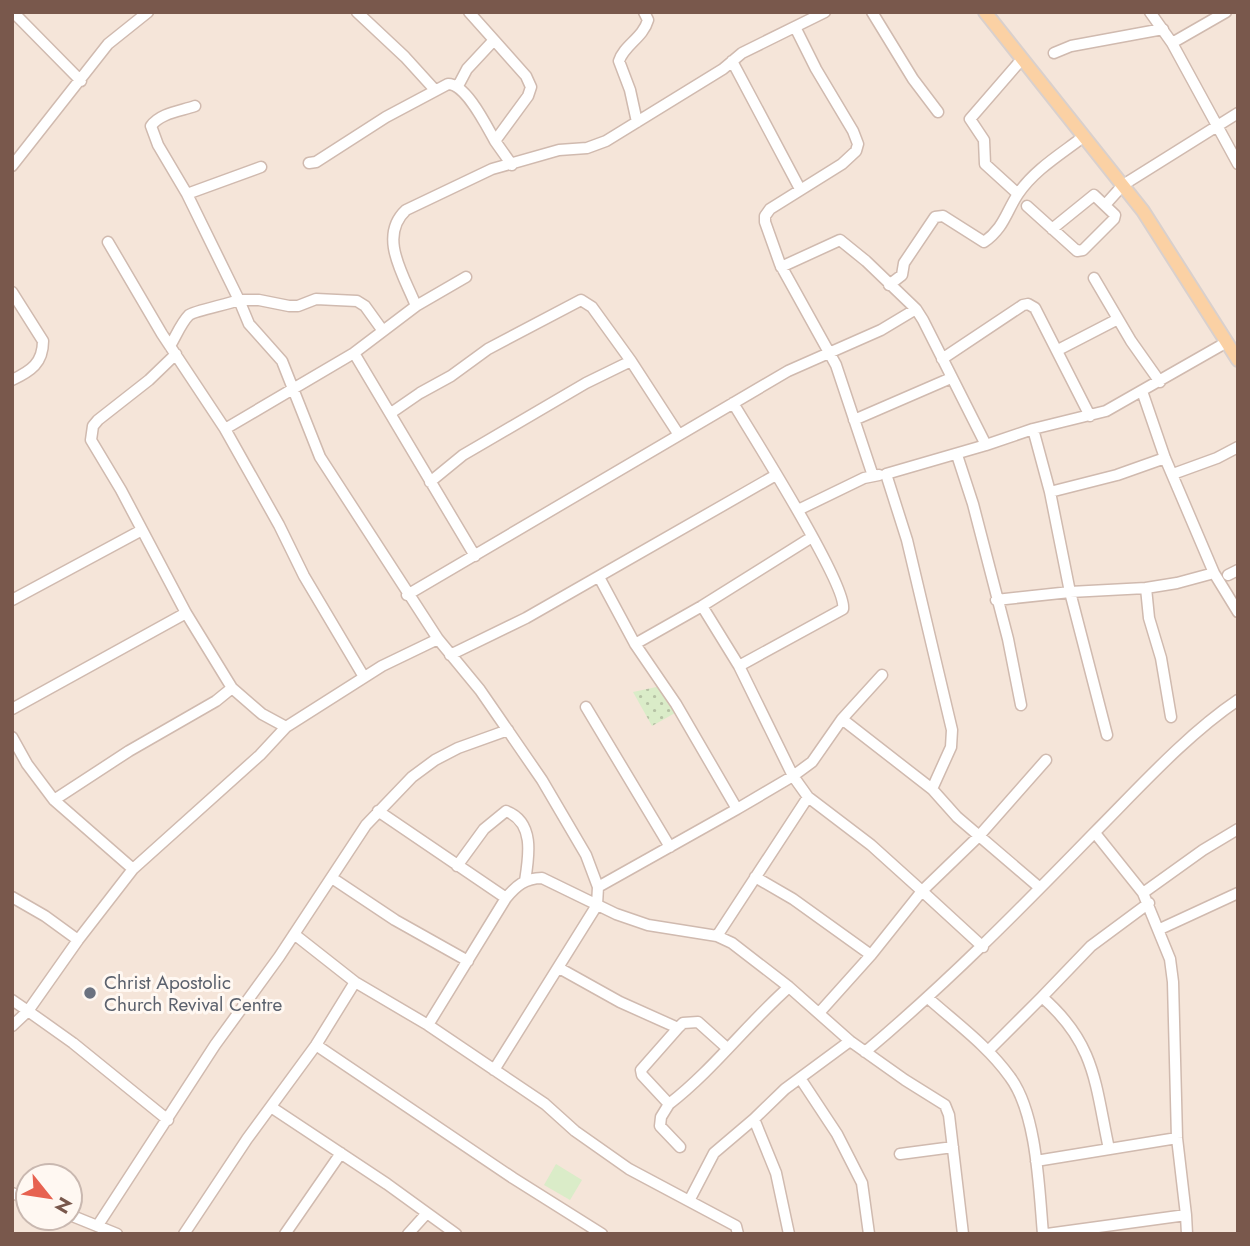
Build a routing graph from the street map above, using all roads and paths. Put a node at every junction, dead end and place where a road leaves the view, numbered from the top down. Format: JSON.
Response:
{"nodes":[{"id":1,"x":13,"y":12,"type":"edge"},
{"id":2,"x":148,"y":12,"type":"edge"},
{"id":3,"x":357,"y":12,"type":"edge"},
{"id":4,"x":469,"y":12,"type":"edge"},
{"id":5,"x":644,"y":12,"type":"edge"},
{"id":6,"x":872,"y":12,"type":"edge"},
{"id":7,"x":985,"y":12,"type":"edge"},
{"id":8,"x":1150,"y":12,"type":"edge"},
{"id":9,"x":1226,"y":12,"type":"edge"},
{"id":10,"x":819,"y":13,"type":"edge"},
{"id":11,"x":795,"y":27,"type":"junction"},
{"id":12,"x":1163,"y":29,"type":"junction"},
{"id":13,"x":494,"y":40,"type":"junction"},
{"id":14,"x":1172,"y":43,"type":"junction"},
{"id":15,"x":1055,"y":53,"type":"dead end"},
{"id":16,"x":1022,"y":60,"type":"junction"},
{"id":17,"x":732,"y":61,"type":"junction"},
{"id":18,"x":81,"y":81,"type":"junction"},
{"id":19,"x":458,"y":86,"type":"junction"},
{"id":20,"x":435,"y":90,"type":"junction"},
{"id":21,"x":195,"y":106,"type":"dead end"},
{"id":22,"x":938,"y":112,"type":"dead end"},
{"id":23,"x":1238,"y":113,"type":"edge"},
{"id":24,"x":637,"y":122,"type":"junction"},
{"id":25,"x":1217,"y":126,"type":"junction"},
{"id":26,"x":1083,"y":136,"type":"junction"},
{"id":27,"x":495,"y":141,"type":"junction"},
{"id":28,"x":309,"y":163,"type":"dead end"},
{"id":29,"x":512,"y":164,"type":"junction"},
{"id":30,"x":1238,"y":164,"type":"edge"},
{"id":31,"x":12,"y":166,"type":"edge"},
{"id":32,"x":261,"y":167,"type":"dead end"},
{"id":33,"x":1123,"y":185,"type":"junction"},
{"id":34,"x":800,"y":190,"type":"junction"},
{"id":35,"x":187,"y":194,"type":"junction"},
{"id":36,"x":1018,"y":194,"type":"junction"},
{"id":37,"x":1105,"y":205,"type":"junction"},
{"id":38,"x":1027,"y":206,"type":"dead end"},
{"id":39,"x":1052,"y":229,"type":"junction"},
{"id":40,"x":108,"y":242,"type":"dead end"},
{"id":41,"x":781,"y":267,"type":"junction"},
{"id":42,"x":466,"y":276,"type":"dead end"},
{"id":43,"x":1094,"y":278,"type":"dead end"},
{"id":44,"x":889,"y":285,"type":"junction"},
{"id":45,"x":12,"y":292,"type":"edge"},
{"id":46,"x":239,"y":300,"type":"junction"},
{"id":47,"x":415,"y":306,"type":"junction"},
{"id":48,"x":916,"y":309,"type":"junction"},
{"id":49,"x":1118,"y":319,"type":"junction"},
{"id":50,"x":383,"y":331,"type":"junction"},
{"id":51,"x":173,"y":350,"type":"junction"},
{"id":52,"x":1058,"y":350,"type":"junction"},
{"id":53,"x":1234,"y":352,"type":"edge"},
{"id":54,"x":354,"y":353,"type":"junction"},
{"id":55,"x":829,"y":353,"type":"junction"},
{"id":56,"x":942,"y":359,"type":"junction"},
{"id":57,"x":631,"y":361,"type":"junction"},
{"id":58,"x":951,"y":378,"type":"junction"},
{"id":59,"x":12,"y":380,"type":"edge"},
{"id":60,"x":1160,"y":382,"type":"junction"},
{"id":61,"x":294,"y":388,"type":"junction"},
{"id":62,"x":1142,"y":391,"type":"junction"},
{"id":63,"x":733,"y":403,"type":"junction"},
{"id":64,"x":391,"y":413,"type":"junction"},
{"id":65,"x":1090,"y":415,"type":"junction"},
{"id":66,"x":854,"y":420,"type":"junction"},
{"id":67,"x":225,"y":429,"type":"junction"},
{"id":68,"x":1033,"y":429,"type":"junction"},
{"id":69,"x":679,"y":435,"type":"junction"},
{"id":70,"x":986,"y":445,"type":"junction"},
{"id":71,"x":1238,"y":447,"type":"edge"},
{"id":72,"x":957,"y":455,"type":"junction"},
{"id":73,"x":1165,"y":458,"type":"junction"},
{"id":74,"x":886,"y":474,"type":"junction"},
{"id":75,"x":1173,"y":474,"type":"junction"},
{"id":76,"x":776,"y":475,"type":"junction"},
{"id":77,"x":873,"y":477,"type":"junction"},
{"id":78,"x":430,"y":482,"type":"junction"},
{"id":79,"x":1050,"y":492,"type":"junction"},
{"id":80,"x":798,"y":510,"type":"junction"},
{"id":81,"x":142,"y":530,"type":"junction"},
{"id":82,"x":812,"y":537,"type":"junction"},
{"id":83,"x":475,"y":556,"type":"junction"},
{"id":84,"x":1214,"y":573,"type":"junction"},
{"id":85,"x":598,"y":577,"type":"junction"},
{"id":86,"x":1146,"y":588,"type":"junction"},
{"id":87,"x":1070,"y":592,"type":"junction"},
{"id":88,"x":407,"y":595,"type":"junction"},
{"id":89,"x":12,"y":600,"type":"edge"},
{"id":90,"x":996,"y":600,"type":"junction"},
{"id":91,"x":702,"y":606,"type":"junction"},
{"id":92,"x":1238,"y":612,"type":"edge"},
{"id":93,"x":186,"y":613,"type":"junction"},
{"id":94,"x":438,"y":639,"type":"junction"},
{"id":95,"x":635,"y":644,"type":"junction"},
{"id":96,"x":450,"y":655,"type":"junction"},
{"id":97,"x":739,"y":666,"type":"junction"},
{"id":98,"x":881,"y":675,"type":"dead end"},
{"id":99,"x":364,"y":677,"type":"junction"},
{"id":100,"x":232,"y":688,"type":"junction"},
{"id":101,"x":1238,"y":700,"type":"edge"},
{"id":102,"x":1021,"y":705,"type":"dead end"},
{"id":103,"x":586,"y":707,"type":"dead end"},
{"id":104,"x":12,"y":709,"type":"edge"},
{"id":105,"x":1171,"y":717,"type":"dead end"},
{"id":106,"x":842,"y":719,"type":"junction"},
{"id":107,"x":286,"y":727,"type":"junction"},
{"id":108,"x":508,"y":730,"type":"junction"},
{"id":109,"x":1107,"y":735,"type":"dead end"},
{"id":110,"x":12,"y":737,"type":"edge"},
{"id":111,"x":1046,"y":760,"type":"dead end"},
{"id":112,"x":793,"y":776,"type":"junction"},
{"id":113,"x":932,"y":789,"type":"junction"},
{"id":114,"x":808,"y":797,"type":"junction"},
{"id":115,"x":54,"y":800,"type":"junction"},
{"id":116,"x":737,"y":809,"type":"junction"},
{"id":117,"x":378,"y":811,"type":"junction"},
{"id":118,"x":1238,"y":829,"type":"edge"},
{"id":119,"x":1095,"y":833,"type":"junction"},
{"id":120,"x":979,"y":836,"type":"junction"},
{"id":121,"x":670,"y":847,"type":"junction"},
{"id":122,"x":457,"y":866,"type":"junction"},
{"id":123,"x":133,"y":869,"type":"junction"},
{"id":124,"x":755,"y":877,"type":"junction"},
{"id":125,"x":332,"y":878,"type":"junction"},
{"id":126,"x":524,"y":881,"type":"junction"},
{"id":127,"x":598,"y":887,"type":"junction"},
{"id":128,"x":1040,"y":888,"type":"junction"},
{"id":129,"x":922,"y":891,"type":"junction"},
{"id":130,"x":1143,"y":893,"type":"junction"},
{"id":131,"x":1238,"y":893,"type":"edge"},
{"id":132,"x":12,"y":897,"type":"edge"},
{"id":133,"x":506,"y":898,"type":"junction"},
{"id":134,"x":1149,"y":903,"type":"junction"},
{"id":135,"x":597,"y":905,"type":"junction"},
{"id":136,"x":1160,"y":929,"type":"junction"},
{"id":137,"x":294,"y":934,"type":"junction"},
{"id":138,"x":717,"y":936,"type":"junction"},
{"id":139,"x":79,"y":940,"type":"junction"},
{"id":140,"x":983,"y":947,"type":"junction"},
{"id":141,"x":871,"y":955,"type":"junction"},
{"id":142,"x":468,"y":961,"type":"junction"},
{"id":143,"x":559,"y":968,"type":"junction"},
{"id":144,"x":355,"y":982,"type":"junction"},
{"id":145,"x":789,"y":987,"type":"junction"},
{"id":146,"x":1042,"y":997,"type":"junction"},
{"id":147,"x":928,"y":998,"type":"junction"},
{"id":148,"x":12,"y":1000,"type":"edge"},
{"id":149,"x":28,"y":1011,"type":"junction"},
{"id":150,"x":819,"y":1013,"type":"junction"},
{"id":151,"x":12,"y":1026,"type":"edge"},
{"id":152,"x":428,"y":1026,"type":"junction"},
{"id":153,"x":678,"y":1028,"type":"junction"},
{"id":154,"x":850,"y":1041,"type":"junction"},
{"id":155,"x":316,"y":1045,"type":"junction"},
{"id":156,"x":727,"y":1048,"type":"junction"},
{"id":157,"x":988,"y":1051,"type":"junction"},
{"id":158,"x":865,"y":1052,"type":"junction"},
{"id":159,"x":494,"y":1070,"type":"junction"},
{"id":160,"x":800,"y":1078,"type":"junction"},
{"id":161,"x":669,"y":1104,"type":"junction"},
{"id":162,"x":271,"y":1107,"type":"junction"},
{"id":163,"x":754,"y":1119,"type":"junction"},
{"id":164,"x":167,"y":1120,"type":"junction"},
{"id":165,"x":1177,"y":1138,"type":"junction"},
{"id":166,"x":680,"y":1147,"type":"dead end"},
{"id":167,"x":953,"y":1147,"type":"junction"},
{"id":168,"x":1109,"y":1149,"type":"junction"},
{"id":169,"x":341,"y":1153,"type":"junction"},
{"id":170,"x":900,"y":1154,"type":"dead end"},
{"id":171,"x":1036,"y":1161,"type":"junction"},
{"id":172,"x":689,"y":1201,"type":"junction"},
{"id":173,"x":427,"y":1213,"type":"junction"},
{"id":174,"x":1186,"y":1215,"type":"junction"},
{"id":175,"x":84,"y":1220,"type":"edge"},
{"id":176,"x":97,"y":1225,"type":"junction"},
{"id":177,"x":1110,"y":1230,"type":"edge"},
{"id":178,"x":117,"y":1234,"type":"edge"},
{"id":179,"x":184,"y":1234,"type":"edge"},
{"id":180,"x":285,"y":1234,"type":"edge"},
{"id":181,"x":408,"y":1234,"type":"edge"},
{"id":182,"x":456,"y":1234,"type":"edge"},
{"id":183,"x":602,"y":1234,"type":"edge"},
{"id":184,"x":738,"y":1234,"type":"edge"},
{"id":185,"x":789,"y":1234,"type":"edge"},
{"id":186,"x":869,"y":1234,"type":"edge"},
{"id":187,"x":963,"y":1234,"type":"edge"},
{"id":188,"x":1045,"y":1234,"type":"edge"},
{"id":189,"x":1187,"y":1234,"type":"edge"}],
"edges":[{"from":1,"to":18,"type":"street"},
{"from":2,"to":18,"type":"street"},
{"from":3,"to":20,"type":"street"},
{"from":4,"to":13,"type":"street"},
{"from":5,"to":24,"type":"street"},
{"from":6,"to":22,"type":"street"},
{"from":7,"to":16,"type":"main road"},
{"from":8,"to":12,"type":"street"},
{"from":9,"to":14,"type":"street"},
{"from":10,"to":11,"type":"street"},
{"from":11,"to":17,"type":"street"},
{"from":11,"to":34,"type":"street"},
{"from":12,"to":14,"type":"street"},
{"from":12,"to":15,"type":"street"},
{"from":13,"to":19,"type":"street"},
{"from":13,"to":27,"type":"street"},
{"from":14,"to":25,"type":"street"},
{"from":16,"to":26,"type":"main road"},
{"from":16,"to":36,"type":"street"},
{"from":17,"to":24,"type":"street"},
{"from":17,"to":34,"type":"street"},
{"from":18,"to":31,"type":"street"},
{"from":19,"to":20,"type":"street"},
{"from":19,"to":27,"type":"street"},
{"from":20,"to":28,"type":"street"},
{"from":21,"to":35,"type":"street"},
{"from":23,"to":25,"type":"street"},
{"from":24,"to":29,"type":"street"},
{"from":25,"to":30,"type":"street"},
{"from":25,"to":33,"type":"street"},
{"from":26,"to":33,"type":"main road"},
{"from":26,"to":36,"type":"street"},
{"from":27,"to":29,"type":"street"},
{"from":29,"to":47,"type":"street"},
{"from":32,"to":35,"type":"street"},
{"from":33,"to":37,"type":"street"},
{"from":33,"to":53,"type":"main road"},
{"from":34,"to":41,"type":"street"},
{"from":35,"to":46,"type":"street"},
{"from":36,"to":44,"type":"street"},
{"from":37,"to":39,"type":"street"},
{"from":37,"to":39,"type":"street"},
{"from":38,"to":39,"type":"street"},
{"from":40,"to":51,"type":"street"},
{"from":41,"to":44,"type":"street"},
{"from":41,"to":55,"type":"street"},
{"from":42,"to":47,"type":"street"},
{"from":43,"to":49,"type":"street"},
{"from":44,"to":48,"type":"street"},
{"from":45,"to":59,"type":"street"},
{"from":46,"to":50,"type":"street"},
{"from":46,"to":51,"type":"street"},
{"from":46,"to":61,"type":"street"},
{"from":47,"to":50,"type":"street"},
{"from":48,"to":55,"type":"street"},
{"from":48,"to":56,"type":"street"},
{"from":49,"to":52,"type":"street"},
{"from":49,"to":60,"type":"street"},
{"from":50,"to":54,"type":"street"},
{"from":51,"to":67,"type":"street"},
{"from":51,"to":81,"type":"street"},
{"from":52,"to":56,"type":"street"},
{"from":52,"to":65,"type":"street"},
{"from":53,"to":60,"type":"street"},
{"from":54,"to":61,"type":"street"},
{"from":54,"to":64,"type":"street"},
{"from":55,"to":63,"type":"street"},
{"from":55,"to":66,"type":"street"},
{"from":56,"to":58,"type":"street"},
{"from":57,"to":64,"type":"street"},
{"from":57,"to":69,"type":"street"},
{"from":57,"to":78,"type":"street"},
{"from":58,"to":66,"type":"street"},
{"from":58,"to":70,"type":"street"},
{"from":60,"to":62,"type":"street"},
{"from":61,"to":67,"type":"street"},
{"from":61,"to":88,"type":"street"},
{"from":62,"to":65,"type":"street"},
{"from":62,"to":73,"type":"street"},
{"from":63,"to":69,"type":"street"},
{"from":63,"to":76,"type":"street"},
{"from":64,"to":78,"type":"street"},
{"from":65,"to":68,"type":"street"},
{"from":66,"to":77,"type":"street"},
{"from":67,"to":99,"type":"street"},
{"from":68,"to":70,"type":"street"},
{"from":68,"to":79,"type":"street"},
{"from":69,"to":83,"type":"street"},
{"from":70,"to":72,"type":"street"},
{"from":71,"to":75,"type":"street"},
{"from":72,"to":74,"type":"street"},
{"from":72,"to":90,"type":"street"},
{"from":73,"to":75,"type":"street"},
{"from":73,"to":79,"type":"street"},
{"from":74,"to":77,"type":"street"},
{"from":74,"to":113,"type":"street"},
{"from":75,"to":84,"type":"street"},
{"from":76,"to":80,"type":"street"},
{"from":76,"to":85,"type":"street"},
{"from":77,"to":80,"type":"street"},
{"from":78,"to":83,"type":"street"},
{"from":79,"to":87,"type":"street"},
{"from":80,"to":82,"type":"street"},
{"from":81,"to":89,"type":"street"},
{"from":81,"to":93,"type":"street"},
{"from":82,"to":91,"type":"street"},
{"from":82,"to":97,"type":"street"},
{"from":83,"to":88,"type":"street"},
{"from":84,"to":86,"type":"street"},
{"from":84,"to":92,"type":"street"},
{"from":85,"to":95,"type":"street"},
{"from":85,"to":96,"type":"street"},
{"from":86,"to":87,"type":"street"},
{"from":86,"to":105,"type":"street"},
{"from":87,"to":90,"type":"street"},
{"from":87,"to":109,"type":"street"},
{"from":88,"to":94,"type":"street"},
{"from":90,"to":102,"type":"street"},
{"from":91,"to":95,"type":"street"},
{"from":91,"to":97,"type":"street"},
{"from":93,"to":100,"type":"street"},
{"from":93,"to":104,"type":"street"},
{"from":94,"to":96,"type":"street"},
{"from":94,"to":99,"type":"street"},
{"from":95,"to":116,"type":"street"},
{"from":96,"to":108,"type":"street"},
{"from":97,"to":112,"type":"street"},
{"from":98,"to":106,"type":"street"},
{"from":99,"to":107,"type":"street"},
{"from":100,"to":107,"type":"street"},
{"from":100,"to":115,"type":"street"},
{"from":101,"to":119,"type":"street"},
{"from":103,"to":121,"type":"street"},
{"from":106,"to":112,"type":"street"},
{"from":106,"to":113,"type":"street"},
{"from":107,"to":123,"type":"street"},
{"from":108,"to":117,"type":"street"},
{"from":108,"to":127,"type":"street"},
{"from":110,"to":115,"type":"street"},
{"from":111,"to":120,"type":"street"},
{"from":112,"to":114,"type":"street"},
{"from":112,"to":116,"type":"street"},
{"from":113,"to":120,"type":"street"},
{"from":114,"to":124,"type":"street"},
{"from":114,"to":129,"type":"street"},
{"from":115,"to":123,"type":"street"},
{"from":116,"to":121,"type":"street"},
{"from":117,"to":122,"type":"street"},
{"from":117,"to":125,"type":"street"},
{"from":118,"to":130,"type":"street"},
{"from":119,"to":128,"type":"street"},
{"from":119,"to":130,"type":"street"},
{"from":120,"to":128,"type":"street"},
{"from":120,"to":129,"type":"street"},
{"from":121,"to":127,"type":"street"},
{"from":122,"to":126,"type":"street"},
{"from":122,"to":133,"type":"street"},
{"from":123,"to":139,"type":"street"},
{"from":124,"to":138,"type":"street"},
{"from":124,"to":141,"type":"street"},
{"from":125,"to":137,"type":"street"},
{"from":125,"to":142,"type":"street"},
{"from":126,"to":133,"type":"street"},
{"from":126,"to":135,"type":"street"},
{"from":127,"to":135,"type":"street"},
{"from":128,"to":140,"type":"street"},
{"from":129,"to":140,"type":"street"},
{"from":129,"to":141,"type":"street"},
{"from":130,"to":134,"type":"street"},
{"from":131,"to":136,"type":"street"},
{"from":132,"to":139,"type":"street"},
{"from":133,"to":142,"type":"street"},
{"from":134,"to":136,"type":"street"},
{"from":134,"to":146,"type":"street"},
{"from":135,"to":138,"type":"street"},
{"from":135,"to":143,"type":"street"},
{"from":136,"to":165,"type":"street"},
{"from":137,"to":144,"type":"street"},
{"from":137,"to":164,"type":"street"},
{"from":138,"to":145,"type":"street"},
{"from":139,"to":149,"type":"street"},
{"from":140,"to":147,"type":"street"},
{"from":141,"to":150,"type":"street"},
{"from":142,"to":152,"type":"street"},
{"from":143,"to":153,"type":"street"},
{"from":143,"to":159,"type":"street"},
{"from":144,"to":152,"type":"street"},
{"from":144,"to":155,"type":"street"},
{"from":145,"to":150,"type":"street"},
{"from":145,"to":156,"type":"street"},
{"from":146,"to":157,"type":"street"},
{"from":146,"to":168,"type":"street"},
{"from":147,"to":157,"type":"street"},
{"from":147,"to":158,"type":"street"},
{"from":148,"to":149,"type":"street"},
{"from":149,"to":151,"type":"street"},
{"from":149,"to":164,"type":"street"},
{"from":150,"to":154,"type":"street"},
{"from":152,"to":159,"type":"street"},
{"from":153,"to":156,"type":"street"},
{"from":153,"to":161,"type":"street"},
{"from":154,"to":158,"type":"street"},
{"from":154,"to":160,"type":"street"},
{"from":155,"to":162,"type":"street"},
{"from":155,"to":183,"type":"street"},
{"from":156,"to":161,"type":"street"},
{"from":157,"to":171,"type":"street"},
{"from":158,"to":167,"type":"street"},
{"from":159,"to":172,"type":"street"},
{"from":160,"to":163,"type":"street"},
{"from":160,"to":186,"type":"street"},
{"from":161,"to":166,"type":"street"},
{"from":162,"to":169,"type":"street"},
{"from":162,"to":179,"type":"street"},
{"from":163,"to":172,"type":"street"},
{"from":163,"to":185,"type":"street"},
{"from":164,"to":176,"type":"street"},
{"from":165,"to":168,"type":"street"},
{"from":165,"to":174,"type":"street"},
{"from":167,"to":170,"type":"street"},
{"from":167,"to":187,"type":"street"},
{"from":168,"to":171,"type":"street"},
{"from":169,"to":173,"type":"street"},
{"from":169,"to":180,"type":"street"},
{"from":171,"to":188,"type":"street"},
{"from":172,"to":184,"type":"street"},
{"from":173,"to":181,"type":"street"},
{"from":173,"to":182,"type":"street"},
{"from":174,"to":177,"type":"street"},
{"from":174,"to":189,"type":"street"},
{"from":175,"to":176,"type":"street"},
{"from":176,"to":178,"type":"street"},
{"from":177,"to":188,"type":"street"}]}
